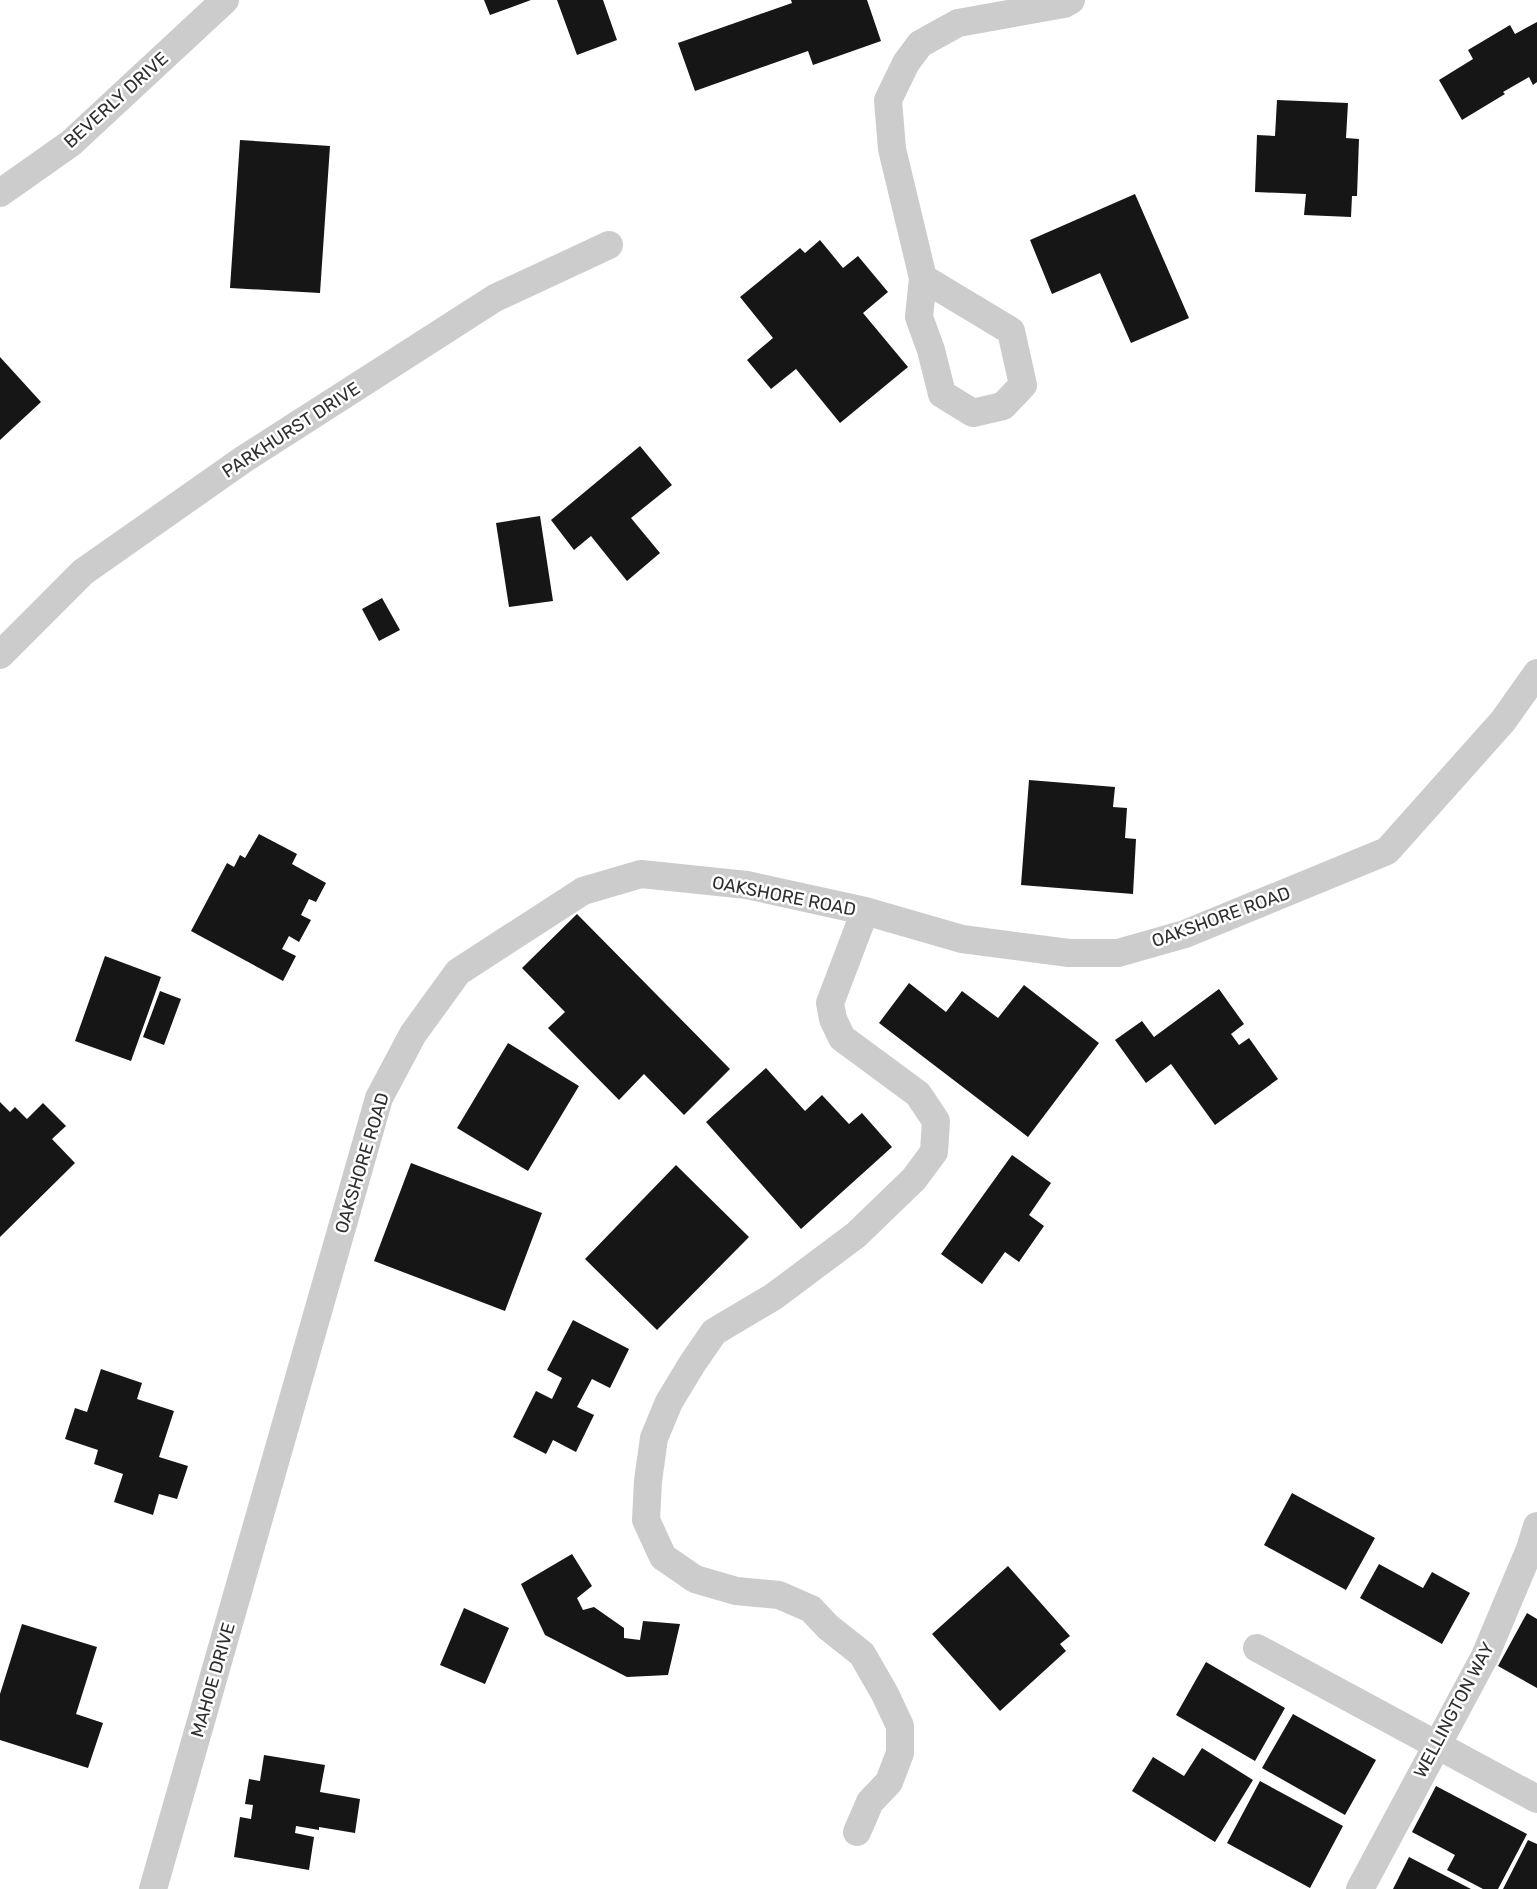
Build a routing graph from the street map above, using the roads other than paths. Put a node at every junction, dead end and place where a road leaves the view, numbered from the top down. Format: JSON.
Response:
{"nodes":[{"id":1,"x":225,"y":0,"type":"edge"},
{"id":2,"x":1071,"y":0,"type":"edge"},
{"id":3,"x":0,"y":192,"type":"edge"},
{"id":4,"x":609,"y":245,"type":"dead end"},
{"id":5,"x":923,"y":278,"type":"junction"},
{"id":6,"x":0,"y":655,"type":"edge"},
{"id":7,"x":1537,"y":673,"type":"edge"},
{"id":8,"x":865,"y":911,"type":"junction"},
{"id":9,"x":273,"y":1472,"type":"joint"},
{"id":10,"x":1537,"y":1526,"type":"edge"},
{"id":11,"x":1257,"y":1648,"type":"dead end"},
{"id":12,"x":1436,"y":1746,"type":"junction"},
{"id":13,"x":1537,"y":1799,"type":"edge"},
{"id":14,"x":857,"y":1832,"type":"dead end"},
{"id":15,"x":153,"y":1889,"type":"edge"},
{"id":16,"x":1360,"y":1889,"type":"edge"}],
"edges":[{"from":1,"to":3,"type":"street","name":"BEVERLY DRIVE"},
{"from":2,"to":5,"type":"street"},
{"from":4,"to":6,"type":"street","name":"PARKHURST DRIVE"},
{"from":5,"to":5,"type":"street"},
{"from":7,"to":8,"type":"street","name":"OAKSHORE ROAD"},
{"from":8,"to":9,"type":"street","name":"OAKSHORE ROAD"},
{"from":8,"to":14,"type":"street"},
{"from":9,"to":15,"type":"street","name":"MAHOE DRIVE"},
{"from":10,"to":12,"type":"street","name":"WELLINGTON WAY"},
{"from":11,"to":12,"type":"street"},
{"from":12,"to":13,"type":"street"},
{"from":12,"to":16,"type":"street","name":"WELLINGTON WAY"}]}
